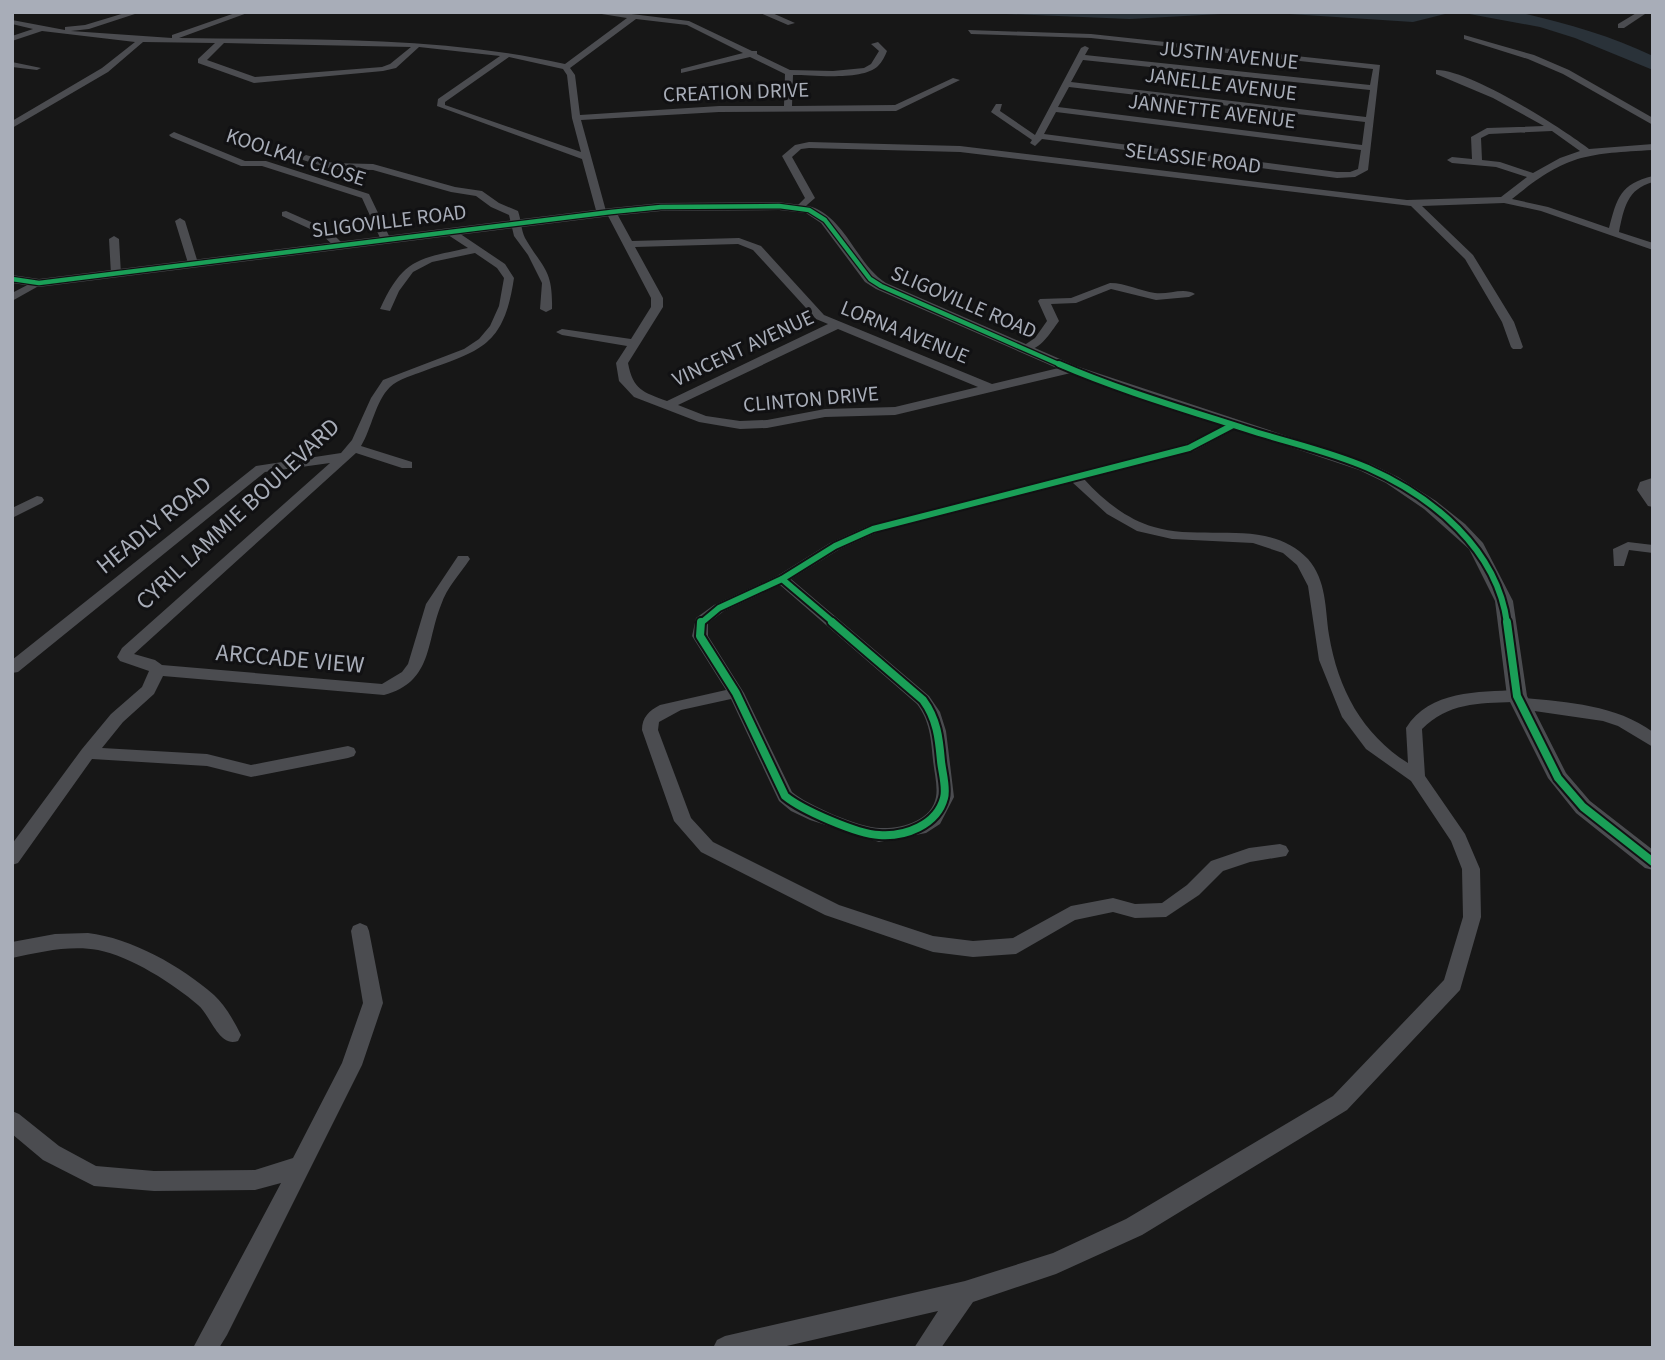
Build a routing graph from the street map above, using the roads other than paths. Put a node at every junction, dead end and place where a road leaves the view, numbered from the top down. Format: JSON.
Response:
{"nodes":[{"id":1,"x":119,"y":12,"type":"edge"},
{"id":2,"x":137,"y":12,"type":"edge"},
{"id":3,"x":246,"y":12,"type":"edge"},
{"id":4,"x":372,"y":12,"type":"edge"},
{"id":5,"x":414,"y":12,"type":"edge"},
{"id":6,"x":593,"y":12,"type":"edge"},
{"id":7,"x":690,"y":12,"type":"edge"},
{"id":8,"x":762,"y":12,"type":"edge"},
{"id":9,"x":1644,"y":12,"type":"edge"},
{"id":10,"x":634,"y":17,"type":"junction"},
{"id":11,"x":12,"y":22,"type":"edge"},
{"id":12,"x":689,"y":23,"type":"junction"},
{"id":13,"x":791,"y":23,"type":"dead end"},
{"id":14,"x":1621,"y":26,"type":"dead end"},
{"id":15,"x":41,"y":29,"type":"junction"},
{"id":16,"x":68,"y":30,"type":"junction"},
{"id":17,"x":971,"y":32,"type":"dead end"},
{"id":18,"x":58,"y":33,"type":"junction"},
{"id":19,"x":1091,"y":36,"type":"junction"},
{"id":20,"x":1467,"y":37,"type":"dead end"},
{"id":21,"x":12,"y":39,"type":"edge"},
{"id":22,"x":163,"y":41,"type":"junction"},
{"id":23,"x":222,"y":41,"type":"junction"},
{"id":24,"x":139,"y":42,"type":"junction"},
{"id":25,"x":874,"y":44,"type":"dead end"},
{"id":26,"x":416,"y":46,"type":"junction"},
{"id":27,"x":754,"y":53,"type":"junction"},
{"id":28,"x":507,"y":55,"type":"junction"},
{"id":29,"x":1080,"y":57,"type":"junction"},
{"id":30,"x":12,"y":64,"type":"edge"},
{"id":31,"x":566,"y":67,"type":"junction"},
{"id":32,"x":37,"y":68,"type":"dead end"},
{"id":33,"x":684,"y":71,"type":"dead end"},
{"id":34,"x":1439,"y":72,"type":"dead end"},
{"id":35,"x":789,"y":73,"type":"junction"},
{"id":36,"x":956,"y":80,"type":"dead end"},
{"id":37,"x":1069,"y":83,"type":"junction"},
{"id":38,"x":1374,"y":88,"type":"junction"},
{"id":39,"x":999,"y":106,"type":"dead end"},
{"id":40,"x":788,"y":107,"type":"junction"},
{"id":41,"x":1055,"y":109,"type":"junction"},
{"id":42,"x":576,"y":118,"type":"junction"},
{"id":43,"x":1370,"y":120,"type":"junction"},
{"id":44,"x":1653,"y":122,"type":"edge"},
{"id":45,"x":13,"y":124,"type":"edge"},
{"id":46,"x":1556,"y":128,"type":"junction"},
{"id":47,"x":174,"y":135,"type":"dead end"},
{"id":48,"x":1038,"y":138,"type":"junction"},
{"id":49,"x":1653,"y":147,"type":"edge"},
{"id":50,"x":1366,"y":148,"type":"junction"},
{"id":51,"x":1587,"y":152,"type":"junction"},
{"id":52,"x":1026,"y":156,"type":"junction"},
{"id":53,"x":586,"y":157,"type":"junction"},
{"id":54,"x":306,"y":158,"type":"dead end"},
{"id":55,"x":1452,"y":160,"type":"dead end"},
{"id":56,"x":1477,"y":160,"type":"junction"},
{"id":57,"x":1537,"y":177,"type":"junction"},
{"id":58,"x":1653,"y":179,"type":"edge"},
{"id":59,"x":1504,"y":200,"type":"junction"},
{"id":60,"x":1415,"y":204,"type":"junction"},
{"id":61,"x":800,"y":208,"type":"junction"},
{"id":62,"x":606,"y":213,"type":"junction"},
{"id":63,"x":286,"y":214,"type":"dead end"},
{"id":64,"x":180,"y":221,"type":"dead end"},
{"id":65,"x":516,"y":224,"type":"junction"},
{"id":66,"x":449,"y":232,"type":"junction"},
{"id":67,"x":1614,"y":233,"type":"junction"},
{"id":68,"x":385,"y":238,"type":"junction"},
{"id":69,"x":114,"y":240,"type":"dead end"},
{"id":70,"x":338,"y":244,"type":"junction"},
{"id":71,"x":627,"y":244,"type":"junction"},
{"id":72,"x":1653,"y":247,"type":"edge"},
{"id":73,"x":474,"y":250,"type":"junction"},
{"id":74,"x":193,"y":263,"type":"junction"},
{"id":75,"x":116,"y":274,"type":"junction"},
{"id":76,"x":12,"y":279,"type":"edge"},
{"id":77,"x":39,"y":283,"type":"junction"},
{"id":78,"x":1189,"y":294,"type":"dead end"},
{"id":79,"x":12,"y":298,"type":"edge"},
{"id":80,"x":386,"y":309,"type":"dead end"},
{"id":81,"x":546,"y":309,"type":"dead end"},
{"id":82,"x":836,"y":326,"type":"junction"},
{"id":83,"x":562,"y":332,"type":"dead end"},
{"id":84,"x":633,"y":343,"type":"junction"},
{"id":85,"x":1517,"y":347,"type":"dead end"},
{"id":86,"x":1027,"y":348,"type":"junction"},
{"id":87,"x":1071,"y":369,"type":"junction"},
{"id":88,"x":990,"y":388,"type":"junction"},
{"id":89,"x":666,"y":406,"type":"junction"},
{"id":90,"x":1233,"y":425,"type":"junction"},
{"id":91,"x":354,"y":447,"type":"junction"},
{"id":92,"x":342,"y":457,"type":"junction"},
{"id":93,"x":407,"y":465,"type":"dead end"},
{"id":94,"x":1076,"y":478,"type":"junction"},
{"id":95,"x":1652,"y":482,"type":"edge"},
{"id":96,"x":37,"y":500,"type":"dead end"},
{"id":97,"x":1653,"y":503,"type":"edge"},
{"id":98,"x":12,"y":514,"type":"edge"},
{"id":99,"x":1653,"y":549,"type":"edge"},
{"id":100,"x":463,"y":559,"type":"dead end"},
{"id":101,"x":1619,"y":563,"type":"dead end"},
{"id":102,"x":782,"y":579,"type":"junction"},
{"id":103,"x":12,"y":668,"type":"edge"},
{"id":104,"x":158,"y":670,"type":"junction"},
{"id":105,"x":736,"y":693,"type":"junction"},
{"id":106,"x":1519,"y":699,"type":"junction"},
{"id":107,"x":1653,"y":741,"type":"edge"},
{"id":108,"x":348,"y":752,"type":"dead end"},
{"id":109,"x":88,"y":753,"type":"junction"},
{"id":110,"x":1417,"y":777,"type":"junction"},
{"id":111,"x":1280,"y":851,"type":"dead end"},
{"id":112,"x":12,"y":858,"type":"edge"},
{"id":113,"x":1653,"y":862,"type":"edge"},
{"id":114,"x":360,"y":930,"type":"dead end"},
{"id":115,"x":12,"y":950,"type":"edge"},
{"id":116,"x":231,"y":1035,"type":"dead end"},
{"id":117,"x":12,"y":1121,"type":"edge"},
{"id":118,"x":299,"y":1167,"type":"junction"},
{"id":119,"x":965,"y":1293,"type":"junction"},
{"id":120,"x":205,"y":1348,"type":"edge"},
{"id":121,"x":725,"y":1348,"type":"edge"},
{"id":122,"x":926,"y":1348,"type":"edge"}],
"edges":[{"from":1,"to":16,"type":"street"},
{"from":2,"to":16,"type":"street"},
{"from":3,"to":22,"type":"street"},
{"from":4,"to":5,"type":"street"},
{"from":6,"to":10,"type":"street"},
{"from":7,"to":12,"type":"street"},
{"from":8,"to":13,"type":"street"},
{"from":9,"to":14,"type":"street"},
{"from":10,"to":12,"type":"street"},
{"from":10,"to":31,"type":"street"},
{"from":11,"to":15,"type":"street"},
{"from":12,"to":27,"type":"street"},
{"from":15,"to":18,"type":"street"},
{"from":15,"to":21,"type":"street"},
{"from":16,"to":18,"type":"street"},
{"from":17,"to":19,"type":"street"},
{"from":18,"to":24,"type":"street"},
{"from":19,"to":29,"type":"street"},
{"from":19,"to":38,"type":"street"},
{"from":20,"to":44,"type":"street"},
{"from":22,"to":23,"type":"street"},
{"from":22,"to":24,"type":"street"},
{"from":23,"to":26,"type":"street"},
{"from":23,"to":26,"type":"street"},
{"from":24,"to":45,"type":"street"},
{"from":25,"to":35,"type":"street"},
{"from":26,"to":28,"type":"street"},
{"from":27,"to":33,"type":"street"},
{"from":27,"to":35,"type":"street"},
{"from":28,"to":31,"type":"street"},
{"from":28,"to":53,"type":"street"},
{"from":29,"to":37,"type":"street"},
{"from":29,"to":38,"type":"street","name":"JUSTIN AVENUE"},
{"from":30,"to":32,"type":"street"},
{"from":31,"to":42,"type":"street","name":"CLINTON DRIVE"},
{"from":34,"to":46,"type":"street"},
{"from":35,"to":40,"type":"street"},
{"from":36,"to":40,"type":"street","name":"CREATION DRIVE"},
{"from":37,"to":41,"type":"street"},
{"from":37,"to":43,"type":"street","name":"JANELLE AVENUE"},
{"from":38,"to":43,"type":"street"},
{"from":39,"to":48,"type":"street"},
{"from":40,"to":42,"type":"street","name":"CREATION DRIVE"},
{"from":41,"to":48,"type":"street"},
{"from":41,"to":50,"type":"street","name":"JANNETTE AVENUE"},
{"from":42,"to":53,"type":"street","name":"CLINTON DRIVE"},
{"from":43,"to":50,"type":"street"},
{"from":46,"to":51,"type":"street"},
{"from":46,"to":56,"type":"street"},
{"from":47,"to":68,"type":"street","name":"KOOLKAL CLOSE"},
{"from":48,"to":50,"type":"street"},
{"from":48,"to":52,"type":"street"},
{"from":49,"to":51,"type":"street"},
{"from":51,"to":57,"type":"street"},
{"from":52,"to":60,"type":"street","name":"SELASSIE ROAD"},
{"from":52,"to":61,"type":"street","name":"SELASSIE ROAD"},
{"from":53,"to":62,"type":"street","name":"CLINTON DRIVE"},
{"from":54,"to":65,"type":"street"},
{"from":55,"to":56,"type":"street"},
{"from":56,"to":57,"type":"street"},
{"from":57,"to":59,"type":"street"},
{"from":58,"to":67,"type":"street"},
{"from":59,"to":60,"type":"street","name":"SELASSIE ROAD"},
{"from":59,"to":67,"type":"street","name":"SELASSIE ROAD"},
{"from":60,"to":85,"type":"street"},
{"from":61,"to":62,"type":"street","name":"SLIGOVILLE ROAD"},
{"from":61,"to":86,"type":"street","name":"SLIGOVILLE ROAD"},
{"from":62,"to":65,"type":"street","name":"SLIGOVILLE ROAD"},
{"from":62,"to":71,"type":"street","name":"CLINTON DRIVE"},
{"from":63,"to":70,"type":"street"},
{"from":64,"to":74,"type":"street"},
{"from":65,"to":66,"type":"street","name":"SLIGOVILLE ROAD"},
{"from":65,"to":81,"type":"street"},
{"from":66,"to":68,"type":"street","name":"SLIGOVILLE ROAD"},
{"from":66,"to":73,"type":"street","name":"CYRIL LAMMIE BOULEVARD"},
{"from":67,"to":72,"type":"street","name":"SELASSIE ROAD"},
{"from":68,"to":70,"type":"street","name":"SLIGOVILLE ROAD"},
{"from":69,"to":75,"type":"street"},
{"from":70,"to":74,"type":"street","name":"SLIGOVILLE ROAD"},
{"from":71,"to":82,"type":"street","name":"LORNA AVENUE"},
{"from":71,"to":84,"type":"street","name":"CLINTON DRIVE"},
{"from":73,"to":80,"type":"street"},
{"from":73,"to":91,"type":"street","name":"CYRIL LAMMIE BOULEVARD"},
{"from":74,"to":75,"type":"street","name":"SLIGOVILLE ROAD"},
{"from":75,"to":77,"type":"street","name":"SLIGOVILLE ROAD"},
{"from":76,"to":77,"type":"street","name":"SLIGOVILLE ROAD"},
{"from":77,"to":79,"type":"street"},
{"from":78,"to":86,"type":"street"},
{"from":82,"to":88,"type":"street","name":"LORNA AVENUE"},
{"from":82,"to":89,"type":"street","name":"VINCENT AVENUE"},
{"from":83,"to":84,"type":"street"},
{"from":84,"to":89,"type":"street","name":"CLINTON DRIVE"},
{"from":86,"to":87,"type":"street","name":"SLIGOVILLE ROAD"},
{"from":87,"to":88,"type":"street","name":"CLINTON DRIVE"},
{"from":87,"to":90,"type":"street","name":"SLIGOVILLE ROAD"},
{"from":88,"to":89,"type":"street","name":"CLINTON DRIVE"},
{"from":90,"to":94,"type":"street"},
{"from":90,"to":106,"type":"street","name":"SLIGOVILLE ROAD"},
{"from":91,"to":92,"type":"street","name":"CYRIL LAMMIE BOULEVARD"},
{"from":91,"to":93,"type":"street"},
{"from":92,"to":103,"type":"street","name":"HEADLY ROAD"},
{"from":92,"to":104,"type":"street","name":"CYRIL LAMMIE BOULEVARD"},
{"from":94,"to":102,"type":"street"},
{"from":94,"to":110,"type":"street"},
{"from":95,"to":97,"type":"street"},
{"from":96,"to":98,"type":"street"},
{"from":99,"to":101,"type":"street"},
{"from":100,"to":104,"type":"street","name":"ARCCADE VIEW"},
{"from":102,"to":105,"type":"street"},
{"from":102,"to":105,"type":"street"},
{"from":104,"to":109,"type":"street"},
{"from":105,"to":111,"type":"street"},
{"from":106,"to":107,"type":"street"},
{"from":106,"to":110,"type":"street"},
{"from":106,"to":113,"type":"street","name":"SLIGOVILLE ROAD"},
{"from":108,"to":109,"type":"street"},
{"from":109,"to":112,"type":"street"},
{"from":110,"to":119,"type":"street"},
{"from":114,"to":118,"type":"street"},
{"from":115,"to":116,"type":"street"},
{"from":117,"to":118,"type":"street"},
{"from":118,"to":120,"type":"street"},
{"from":119,"to":121,"type":"street"},
{"from":119,"to":122,"type":"street"}]}
